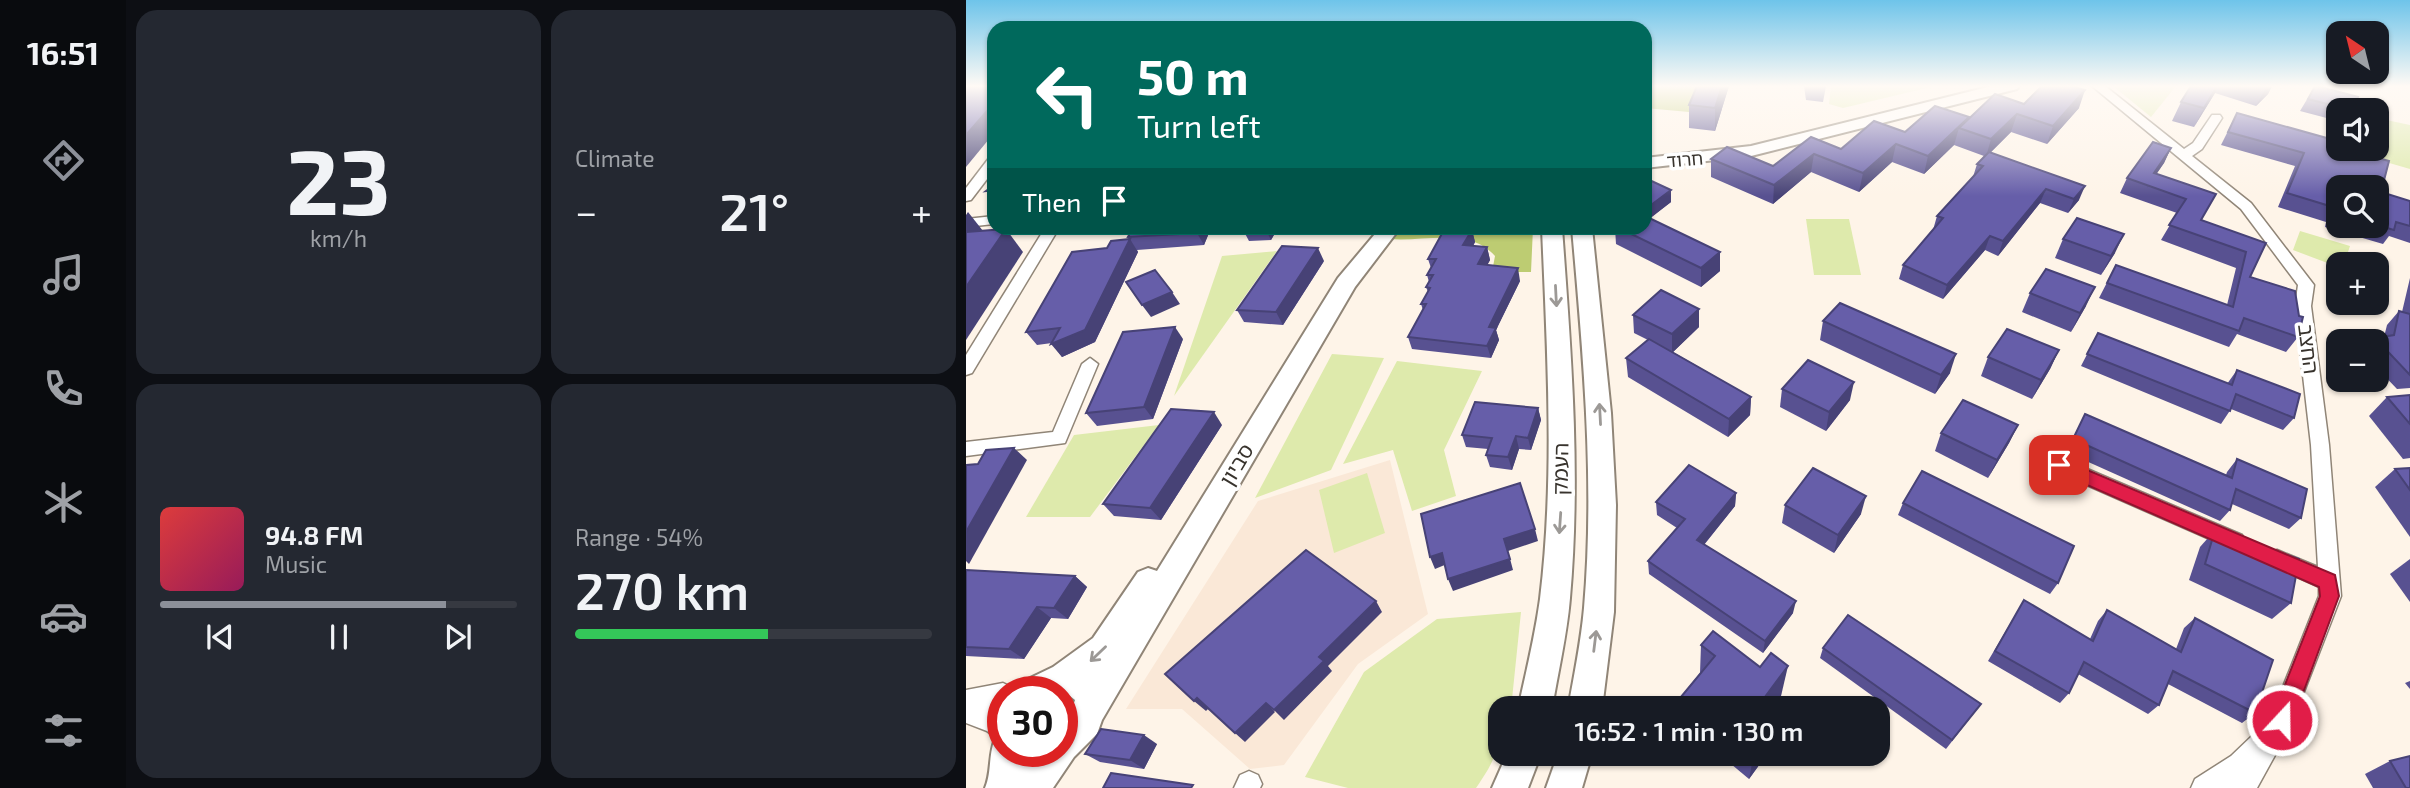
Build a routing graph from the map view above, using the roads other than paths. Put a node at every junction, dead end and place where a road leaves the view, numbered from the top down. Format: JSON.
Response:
{"nodes":[{"id":1,"x":1822,"y":123,"type":"edge"},
{"id":2,"x":1864,"y":123,"type":"edge"},
{"id":3,"x":2142,"y":123,"type":"edge"},
{"id":4,"x":2213,"y":123,"type":"edge"},
{"id":5,"x":1652,"y":152,"type":"edge"},
{"id":6,"x":2182,"y":156,"type":"junction"},
{"id":7,"x":1652,"y":162,"type":"edge"},
{"id":8,"x":987,"y":169,"type":"edge"},
{"id":9,"x":966,"y":197,"type":"edge"},
{"id":10,"x":987,"y":221,"type":"edge"},
{"id":11,"x":966,"y":223,"type":"edge"},
{"id":12,"x":1048,"y":235,"type":"edge"},
{"id":13,"x":1370,"y":235,"type":"edge"},
{"id":14,"x":1384,"y":235,"type":"edge"},
{"id":15,"x":1552,"y":235,"type":"edge"},
{"id":16,"x":1583,"y":235,"type":"edge"},
{"id":17,"x":986,"y":335,"type":"junction"},
{"id":18,"x":966,"y":337,"type":"edge"},
{"id":19,"x":1090,"y":364,"type":"dead end"},
{"id":20,"x":966,"y":369,"type":"edge"},
{"id":21,"x":966,"y":449,"type":"edge"},
{"id":22,"x":2059,"y":465,"type":"dead end"},
{"id":23,"x":2328,"y":582,"type":"junction"},
{"id":24,"x":1062,"y":676,"type":"edge"},
{"id":25,"x":1078,"y":682,"type":"edge"},
{"id":26,"x":1537,"y":696,"type":"edge"},
{"id":27,"x":1587,"y":696,"type":"edge"},
{"id":28,"x":987,"y":698,"type":"edge"},
{"id":29,"x":966,"y":702,"type":"edge"},
{"id":30,"x":1091,"y":708,"type":"junction"},
{"id":31,"x":966,"y":711,"type":"edge"},
{"id":32,"x":987,"y":720,"type":"edge"},
{"id":33,"x":2282,"y":720,"type":"junction"},
{"id":34,"x":1078,"y":732,"type":"edge"},
{"id":35,"x":1519,"y":766,"type":"edge"},
{"id":36,"x":1571,"y":766,"type":"edge"},
{"id":37,"x":1008,"y":767,"type":"edge"},
{"id":38,"x":1046,"y":767,"type":"edge"},
{"id":39,"x":1003,"y":788,"type":"edge"},
{"id":40,"x":1032,"y":788,"type":"edge"},
{"id":41,"x":1510,"y":788,"type":"edge"},
{"id":42,"x":1564,"y":788,"type":"edge"},
{"id":43,"x":2204,"y":788,"type":"edge"},
{"id":44,"x":2240,"y":788,"type":"edge"}],
"edges":[{"from":1,"to":5,"type":"street","name":"חרוד"},
{"from":2,"to":7,"type":"street","name":"חרוד"},
{"from":3,"to":6,"type":"street","name":"החצב"},
{"from":4,"to":6,"type":"street"},
{"from":6,"to":23,"type":"street","name":"החצב"},
{"from":8,"to":9,"type":"street"},
{"from":10,"to":11,"type":"street"},
{"from":12,"to":17,"type":"street"},
{"from":13,"to":24,"type":"street","name":"סביון","one_way":true},
{"from":14,"to":30,"type":"street","name":"סביון"},
{"from":15,"to":26,"type":"street","name":"העמק","one_way":true},
{"from":27,"to":16,"type":"street","name":"העמק","one_way":true},
{"from":17,"to":18,"type":"street"},
{"from":17,"to":20,"type":"street"},
{"from":19,"to":21,"type":"street"},
{"from":22,"to":23,"type":"street"},
{"from":23,"to":33,"type":"street","name":"החצב"},
{"from":25,"to":30,"type":"street"},
{"from":28,"to":29,"type":"street"},
{"from":30,"to":34,"type":"street","name":"סביון"},
{"from":31,"to":32,"type":"street"},
{"from":33,"to":43,"type":"street","name":"החצב"},
{"from":33,"to":44,"type":"street","name":"החצב"},
{"from":35,"to":41,"type":"street"},
{"from":36,"to":42,"type":"street"},
{"from":37,"to":39,"type":"street"},
{"from":38,"to":40,"type":"street"}]}
